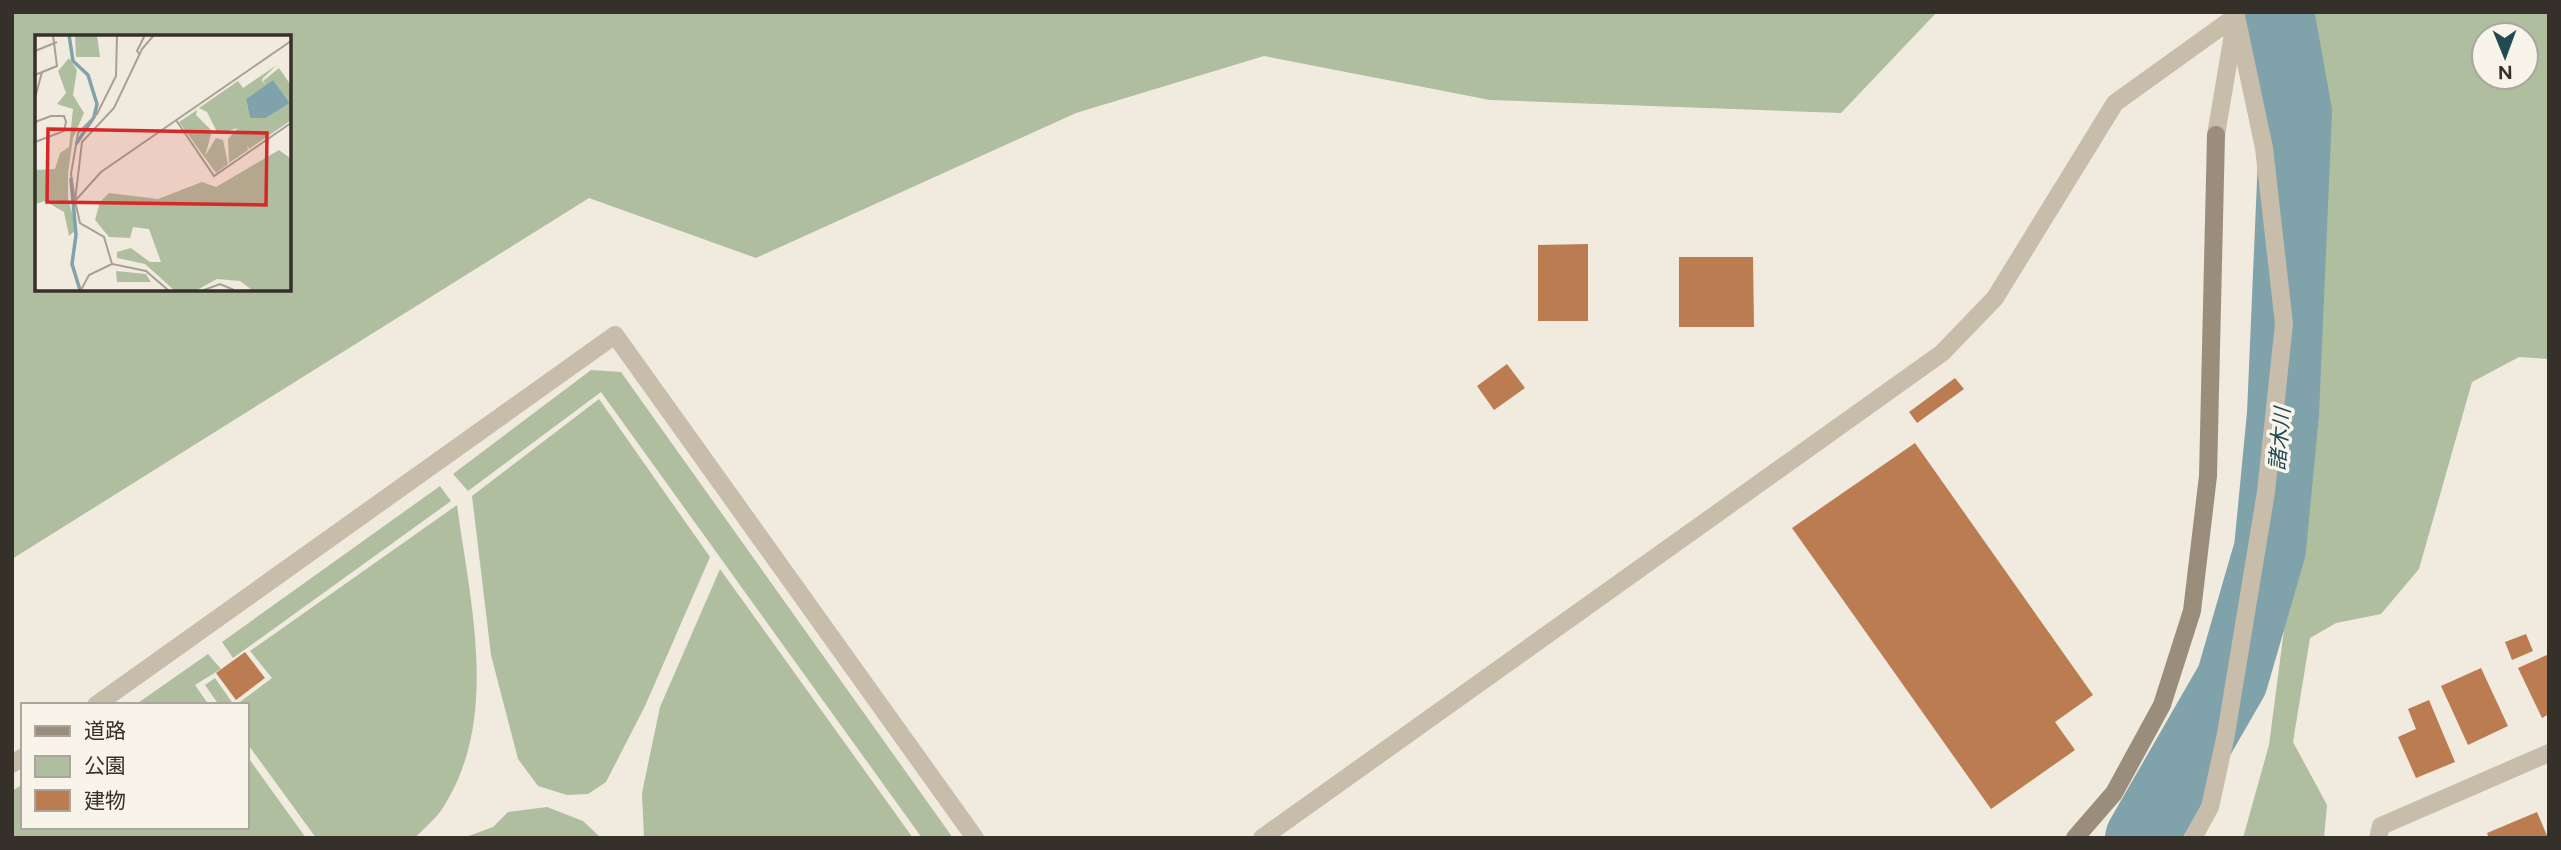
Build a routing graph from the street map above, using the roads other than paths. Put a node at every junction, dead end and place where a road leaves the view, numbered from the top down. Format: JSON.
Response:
{"nodes":[{"id":1,"x":2235,"y":14,"type":"edge"},
{"id":2,"x":99,"y":703,"type":"edge"},
{"id":3,"x":2549,"y":753,"type":"edge"},
{"id":4,"x":975,"y":838,"type":"edge"},
{"id":5,"x":1262,"y":838,"type":"edge"},
{"id":6,"x":2075,"y":838,"type":"edge"},
{"id":7,"x":2193,"y":838,"type":"edge"},
{"id":8,"x":2378,"y":838,"type":"edge"}],
"edges":[{"from":1,"to":5,"type":"street"},
{"from":1,"to":6,"type":"street"},
{"from":1,"to":7,"type":"street"},
{"from":2,"to":4,"type":"street"},
{"from":3,"to":8,"type":"street"}]}
